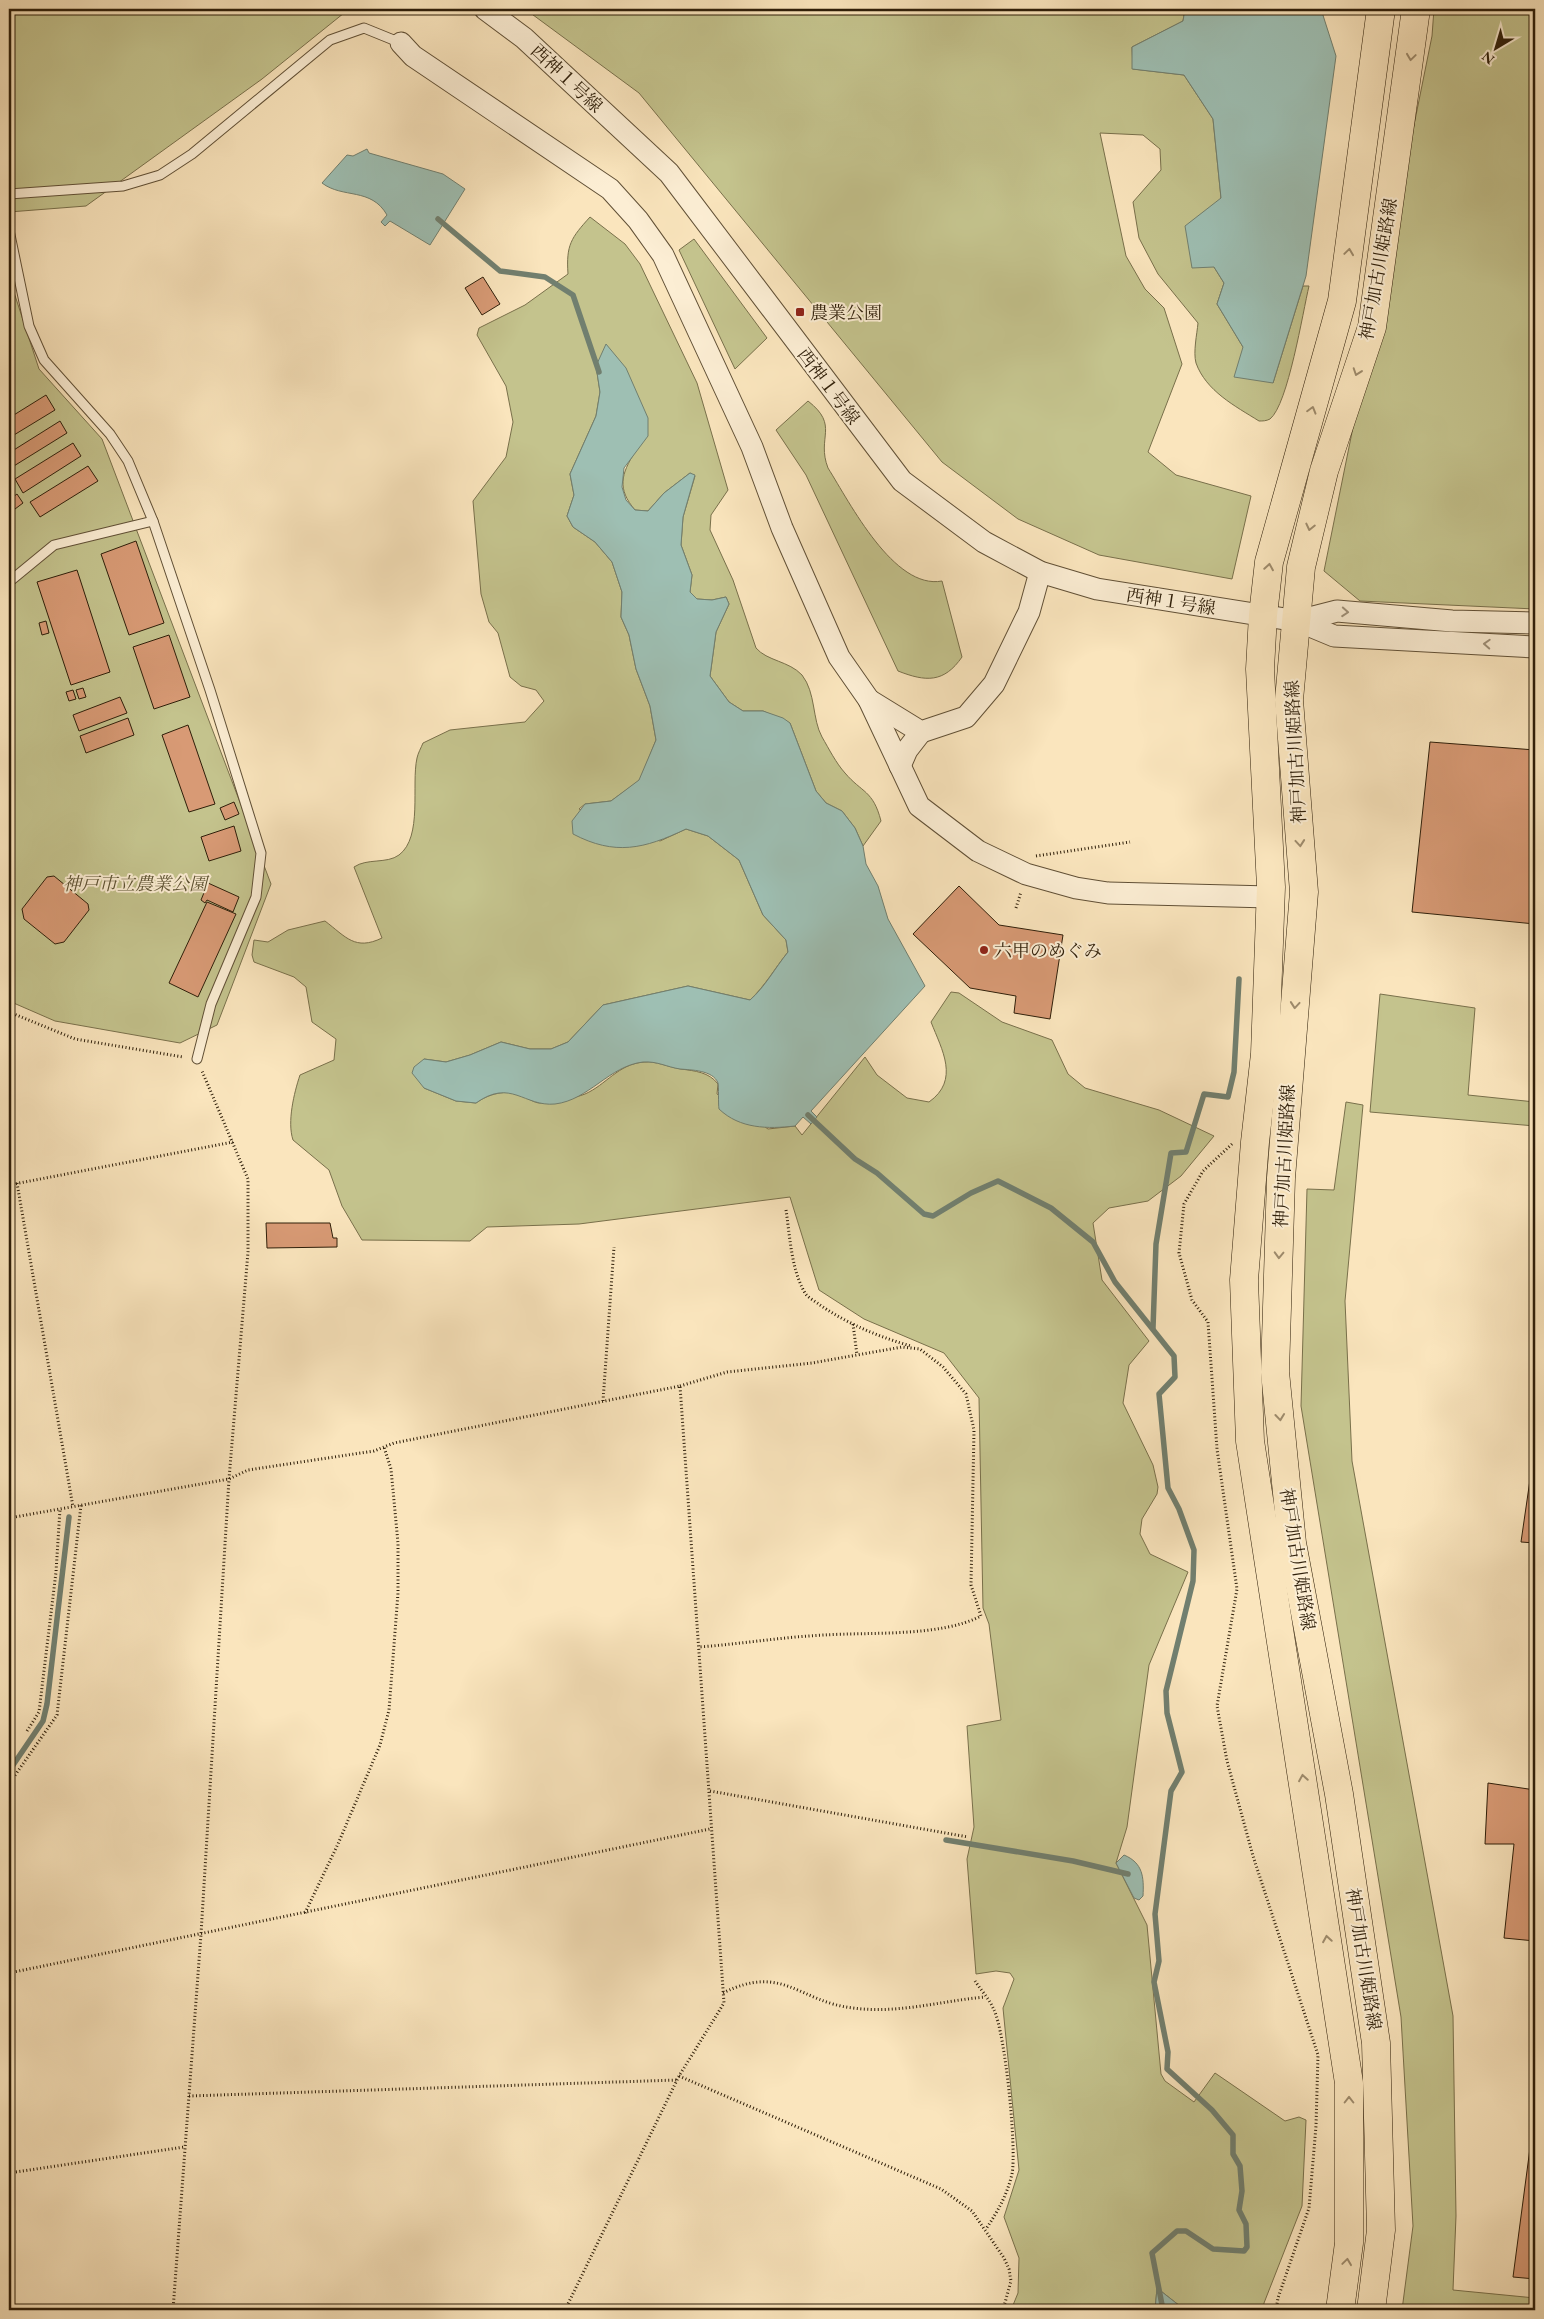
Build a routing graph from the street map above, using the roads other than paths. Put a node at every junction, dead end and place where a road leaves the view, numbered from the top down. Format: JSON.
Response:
{"nodes":[{"id":1,"x":484,"y":9,"type":"edge"},
{"id":2,"x":1381,"y":9,"type":"edge"},
{"id":3,"x":1416,"y":9,"type":"edge"},
{"id":4,"x":401,"y":43,"type":"joint"},
{"id":5,"x":9,"y":194,"type":"edge"},
{"id":6,"x":9,"y":230,"type":"edge"},
{"id":7,"x":152,"y":521,"type":"junction"},
{"id":8,"x":1040,"y":572,"type":"junction"},
{"id":9,"x":9,"y":582,"type":"edge"},
{"id":10,"x":1263,"y":615,"type":"junction"},
{"id":11,"x":1298,"y":621,"type":"junction"},
{"id":12,"x":1535,"y":623,"type":"edge"},
{"id":13,"x":1535,"y":646,"type":"edge"},
{"id":14,"x":868,"y":700,"type":"junction"},
{"id":15,"x":921,"y":732,"type":"junction"},
{"id":16,"x":900,"y":766,"type":"junction"},
{"id":17,"x":1270,"y":898,"type":"junction"},
{"id":18,"x":197,"y":1059,"type":"road end"},
{"id":19,"x":1340,"y":2310,"type":"edge"},
{"id":20,"x":1371,"y":2310,"type":"edge"}],
"edges":[{"from":1,"to":8,"type":"street","name":"西神１号線"},
{"from":10,"to":2,"type":"main road","name":"神戸加古川姫路線","one_way":true},
{"from":3,"to":11,"type":"main road","name":"神戸加古川姫路線","one_way":true},
{"from":4,"to":5,"type":"lane"},
{"from":4,"to":14,"type":"street"},
{"from":6,"to":7,"type":"lane"},
{"from":7,"to":9,"type":"lane"},
{"from":7,"to":18,"type":"lane"},
{"from":8,"to":10,"type":"street","name":"西神１号線"},
{"from":8,"to":15,"type":"street"},
{"from":10,"to":11,"type":"street","name":"西神１号線"},
{"from":10,"to":17,"type":"main road","name":"神戸加古川姫路線"},
{"from":11,"to":12,"type":"street","one_way":true},
{"from":13,"to":11,"type":"street","one_way":true},
{"from":11,"to":20,"type":"main road","name":"神戸加古川姫路線","one_way":true},
{"from":14,"to":15,"type":"street"},
{"from":14,"to":16,"type":"street"},
{"from":15,"to":16,"type":"street"},
{"from":16,"to":17,"type":"street"},
{"from":19,"to":17,"type":"main road","name":"神戸加古川姫路線","one_way":true}]}
